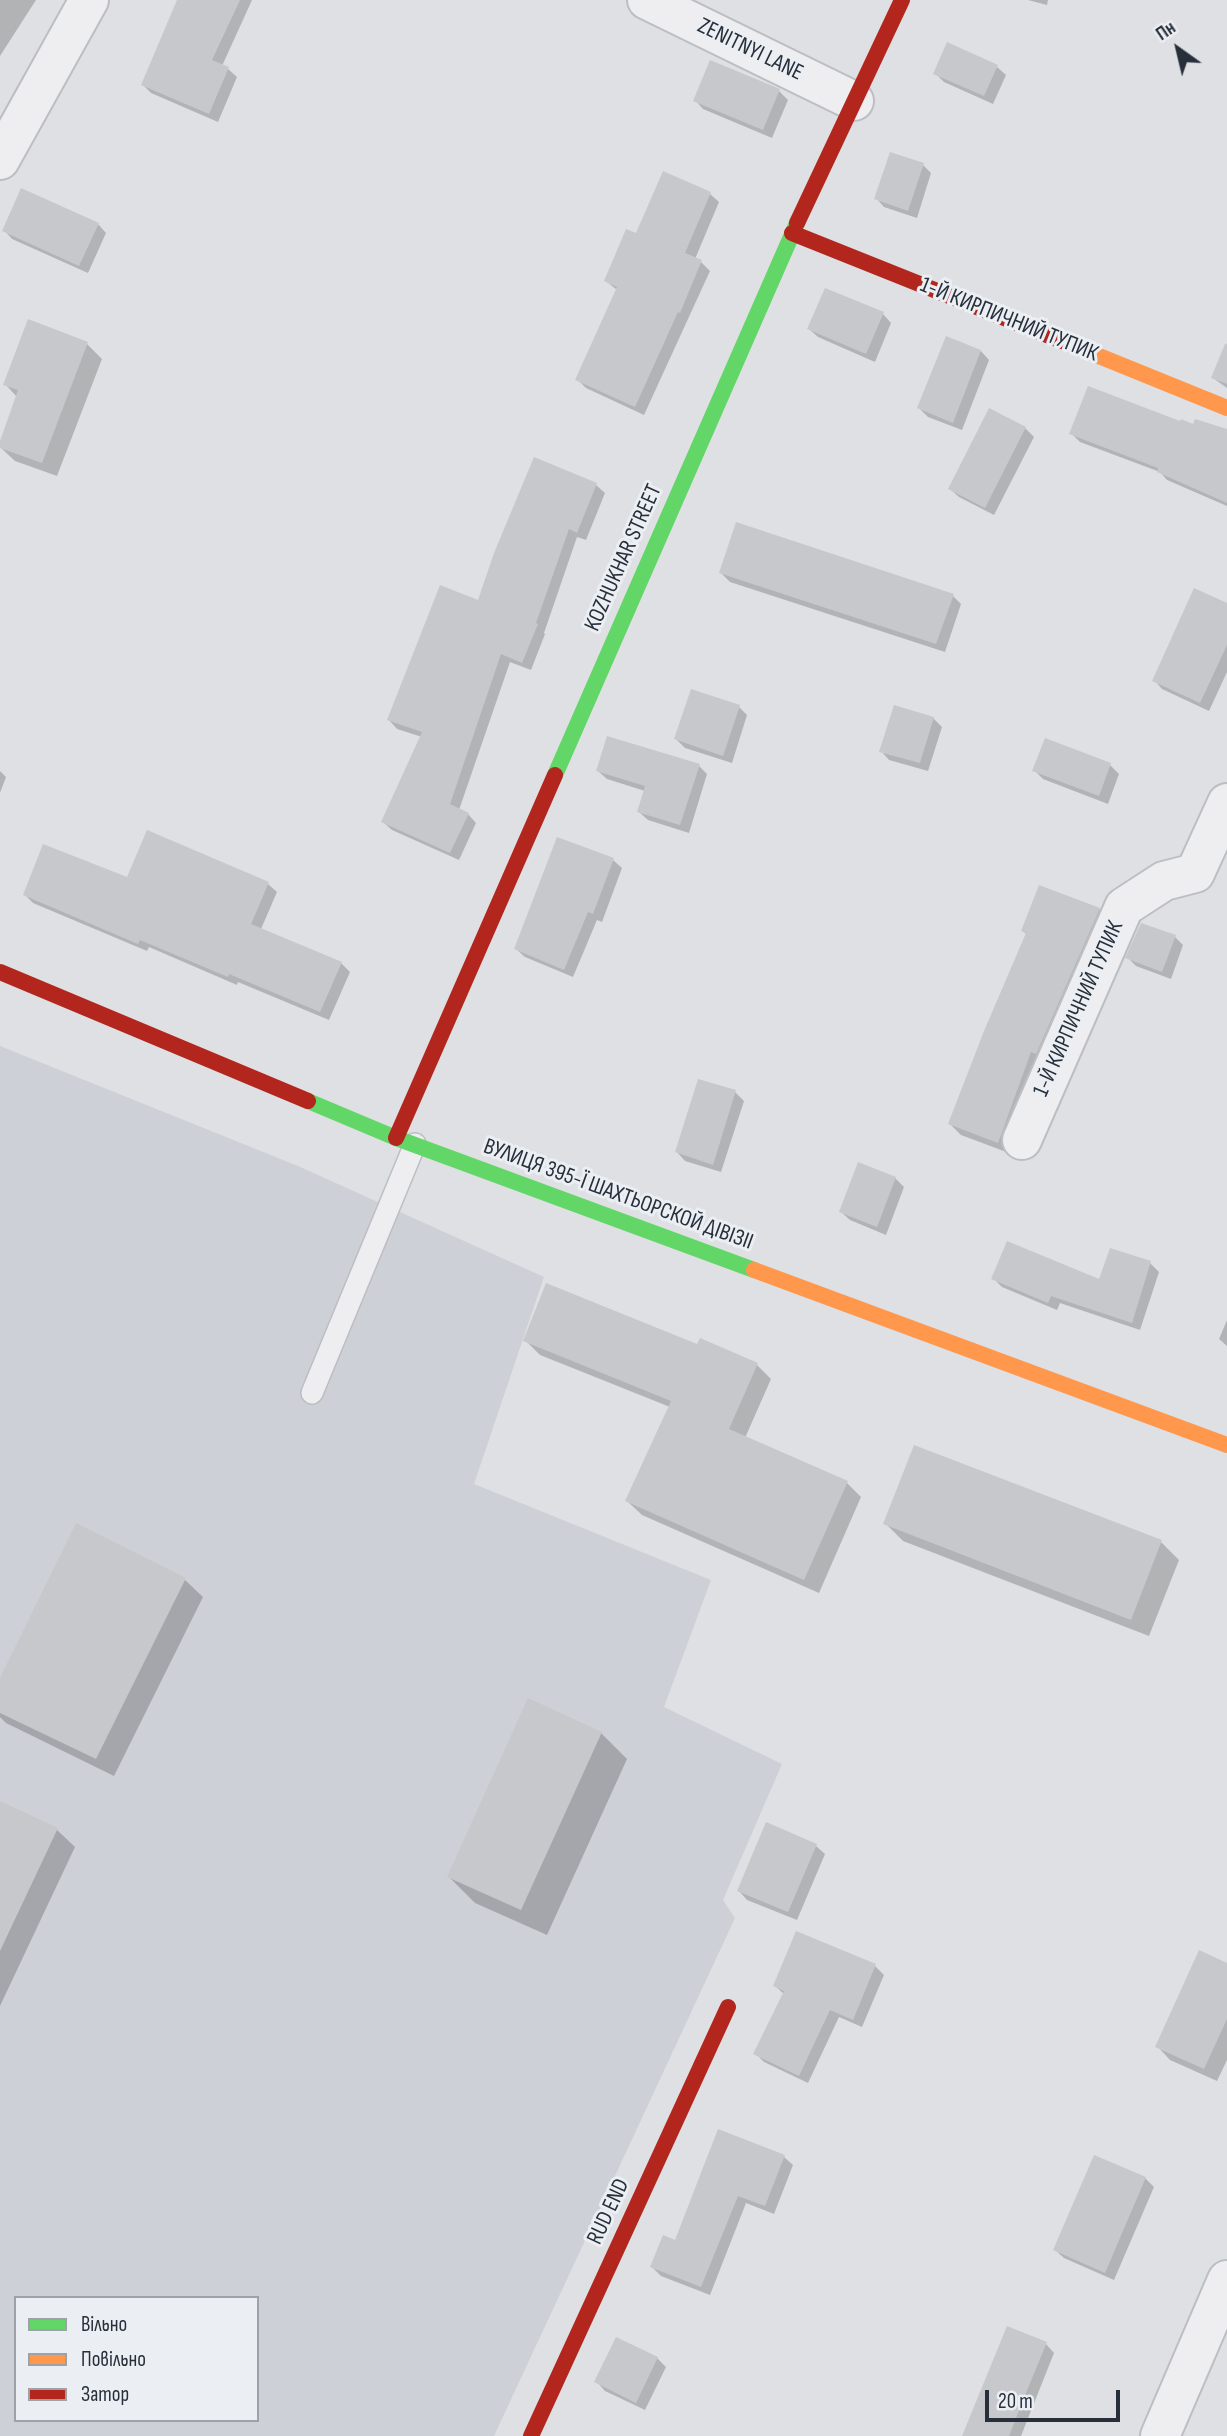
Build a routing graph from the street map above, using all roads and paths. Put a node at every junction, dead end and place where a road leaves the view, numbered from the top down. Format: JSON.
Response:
{"nodes":[{"id":1,"x":89,"y":0,"type":"edge"},
{"id":2,"x":647,"y":0,"type":"edge"},
{"id":3,"x":902,"y":0,"type":"edge"},
{"id":4,"x":854,"y":101,"type":"junction"},
{"id":5,"x":0,"y":160,"type":"edge"},
{"id":6,"x":792,"y":233,"type":"junction"},
{"id":7,"x":1227,"y":408,"type":"edge"},
{"id":8,"x":1227,"y":803,"type":"edge"},
{"id":9,"x":0,"y":972,"type":"edge"},
{"id":10,"x":1022,"y":1140,"type":"dead end"},
{"id":11,"x":405,"y":1141,"type":"junction"},
{"id":12,"x":312,"y":1393,"type":"dead end"},
{"id":13,"x":1227,"y":1445,"type":"edge"},
{"id":14,"x":727,"y":2007,"type":"dead end"},
{"id":15,"x":1225,"y":2290,"type":"edge"},
{"id":16,"x":531,"y":2436,"type":"edge"},
{"id":17,"x":1160,"y":2436,"type":"edge"}],
"edges":[{"from":1,"to":5,"type":"street"},
{"from":2,"to":4,"type":"street","name":"ZENITNYI LANE"},
{"from":3,"to":4,"type":"street","name":"KOZHUKHAR STREET"},
{"from":4,"to":6,"type":"street","name":"KOZHUKHAR STREET"},
{"from":6,"to":7,"type":"street","name":"1-Й КИРПИЧНИЙ ТУПИК"},
{"from":6,"to":11,"type":"street","name":"KOZHUKHAR STREET"},
{"from":8,"to":10,"type":"street","name":"1-Й КИРПИЧНИЙ ТУПИК"},
{"from":9,"to":11,"type":"street","name":"ВУЛИЦЯ 395-Ї ШАХТЬОРСКОЙ ДІВІЗІІ"},
{"from":11,"to":12,"type":"lane"},
{"from":11,"to":13,"type":"street","name":"ВУЛИЦЯ 395-Ї ШАХТЬОРСКОЙ ДІВІЗІІ"},
{"from":14,"to":16,"type":"street","name":"RUD END"},
{"from":15,"to":17,"type":"street"}]}
